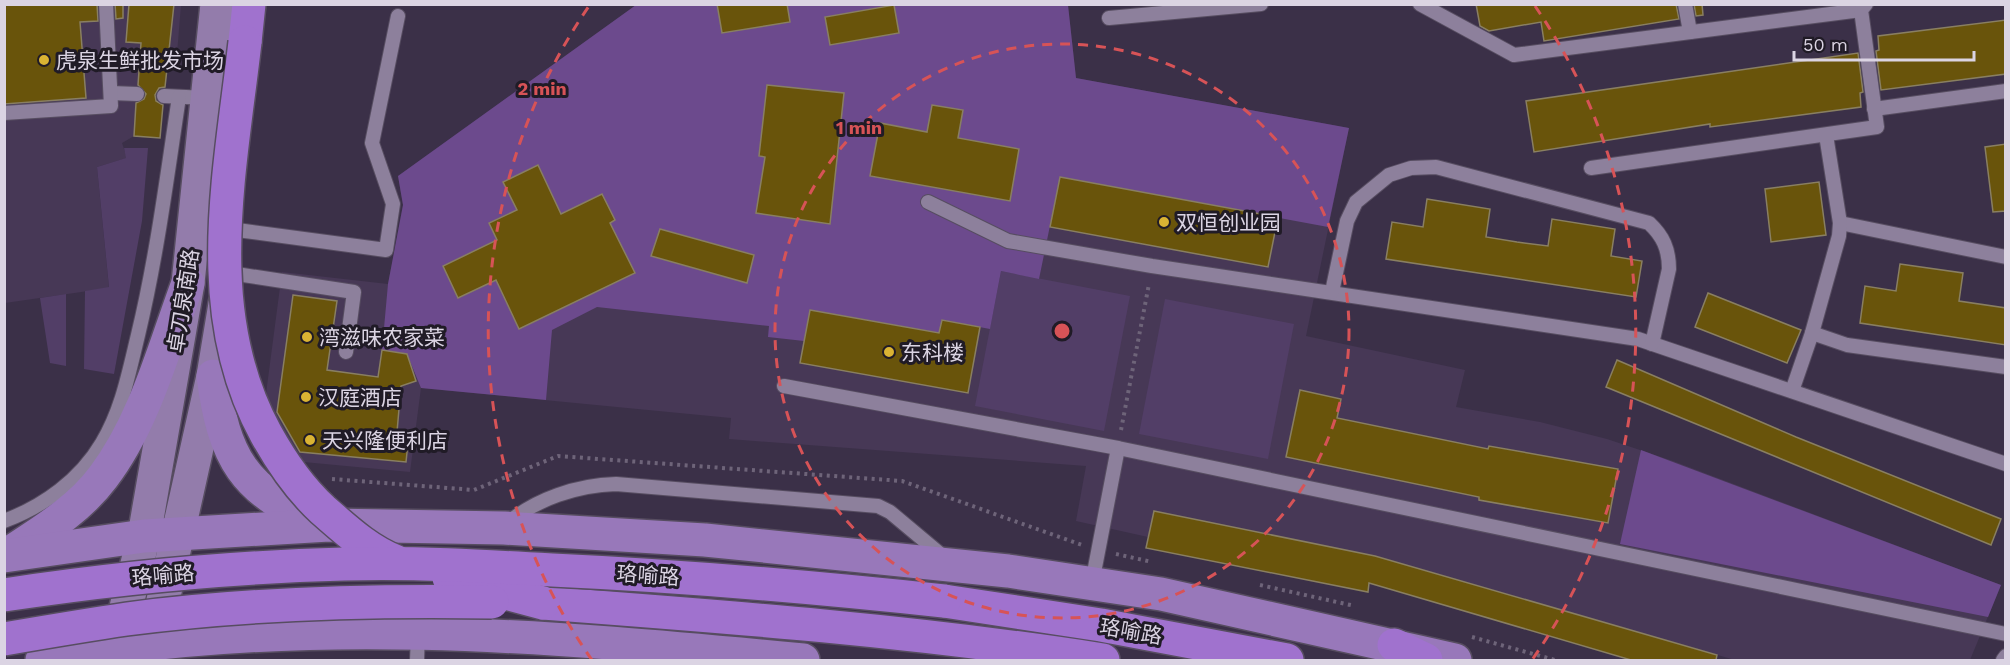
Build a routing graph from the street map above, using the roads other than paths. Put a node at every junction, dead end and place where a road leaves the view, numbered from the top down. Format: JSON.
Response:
{"nodes":[{"id":1,"x":106,"y":4,"type":"edge"},
{"id":2,"x":217,"y":4,"type":"edge"},
{"id":3,"x":249,"y":4,"type":"edge"},
{"id":4,"x":264,"y":4,"type":"edge"},
{"id":5,"x":1262,"y":4,"type":"edge"},
{"id":6,"x":1420,"y":4,"type":"edge"},
{"id":7,"x":1685,"y":4,"type":"edge"},
{"id":8,"x":1864,"y":7,"type":"edge"},
{"id":9,"x":399,"y":16,"type":"dead end"},
{"id":10,"x":1109,"y":18,"type":"dead end"},
{"id":11,"x":1690,"y":32,"type":"junction"},
{"id":12,"x":2006,"y":91,"type":"edge"},
{"id":13,"x":111,"y":93,"type":"junction"},
{"id":14,"x":137,"y":94,"type":"dead end"},
{"id":15,"x":164,"y":96,"type":"dead end"},
{"id":16,"x":193,"y":98,"type":"junction"},
{"id":17,"x":1874,"y":109,"type":"junction"},
{"id":18,"x":4,"y":113,"type":"edge"},
{"id":19,"x":1826,"y":135,"type":"junction"},
{"id":20,"x":1591,"y":168,"type":"dead end"},
{"id":21,"x":927,"y":202,"type":"dead end"},
{"id":22,"x":1840,"y":223,"type":"junction"},
{"id":23,"x":237,"y":230,"type":"junction"},
{"id":24,"x":2006,"y":257,"type":"edge"},
{"id":25,"x":230,"y":273,"type":"junction"},
{"id":26,"x":188,"y":283,"type":"junction"},
{"id":27,"x":1332,"y":292,"type":"junction"},
{"id":28,"x":1812,"y":333,"type":"junction"},
{"id":29,"x":1652,"y":344,"type":"junction"},
{"id":30,"x":346,"y":352,"type":"dead end"},
{"id":31,"x":2006,"y":367,"type":"edge"},
{"id":32,"x":213,"y":376,"type":"junction"},
{"id":33,"x":784,"y":386,"type":"dead end"},
{"id":34,"x":1792,"y":391,"type":"junction"},
{"id":35,"x":1118,"y":448,"type":"junction"},
{"id":36,"x":2006,"y":464,"type":"edge"},
{"id":37,"x":4,"y":521,"type":"edge"},
{"id":38,"x":329,"y":525,"type":"junction"},
{"id":39,"x":504,"y":528,"type":"junction"},
{"id":40,"x":180,"y":533,"type":"junction"},
{"id":41,"x":144,"y":536,"type":"junction"},
{"id":42,"x":4,"y":556,"type":"edge"},
{"id":43,"x":954,"y":565,"type":"junction"},
{"id":44,"x":1092,"y":583,"type":"junction"},
{"id":45,"x":4,"y":595,"type":"edge"},
{"id":46,"x":543,"y":603,"type":"junction"},
{"id":47,"x":325,"y":633,"type":"junction"},
{"id":48,"x":2006,"y":634,"type":"edge"},
{"id":49,"x":507,"y":635,"type":"junction"},
{"id":50,"x":4,"y":639,"type":"edge"},
{"id":51,"x":1394,"y":645,"type":"junction"},
{"id":52,"x":418,"y":647,"type":"edge"},
{"id":53,"x":604,"y":651,"type":"edge"},
{"id":54,"x":151,"y":652,"type":"edge"},
{"id":55,"x":114,"y":654,"type":"edge"},
{"id":56,"x":2006,"y":656,"type":"edge"},
{"id":57,"x":42,"y":660,"type":"edge"},
{"id":58,"x":266,"y":660,"type":"edge"},
{"id":59,"x":803,"y":660,"type":"edge"},
{"id":60,"x":1103,"y":660,"type":"edge"},
{"id":61,"x":1287,"y":660,"type":"edge"},
{"id":62,"x":1426,"y":660,"type":"edge"},
{"id":63,"x":1455,"y":660,"type":"edge"},
{"id":64,"x":2003,"y":660,"type":"edge"}],
"edges":[{"from":1,"to":13,"type":"lane"},
{"from":2,"to":16,"type":"main road","name":"卓刀泉南路"},
{"from":3,"to":46,"type":"highway","bridge":true},
{"from":4,"to":23,"type":"main road","name":"卓刀泉南路"},
{"from":5,"to":10,"type":"lane"},
{"from":6,"to":11,"type":"lane"},
{"from":7,"to":11,"type":"lane"},
{"from":8,"to":11,"type":"lane"},
{"from":8,"to":17,"type":"lane"},
{"from":9,"to":23,"type":"lane"},
{"from":12,"to":17,"type":"lane"},
{"from":13,"to":14,"type":"lane"},
{"from":13,"to":18,"type":"lane"},
{"from":15,"to":16,"type":"lane"},
{"from":16,"to":26,"type":"main road","name":"卓刀泉南路"},
{"from":16,"to":37,"type":"lane"},
{"from":17,"to":19,"type":"lane"},
{"from":19,"to":20,"type":"lane"},
{"from":19,"to":22,"type":"lane"},
{"from":21,"to":27,"type":"lane"},
{"from":22,"to":24,"type":"lane"},
{"from":22,"to":28,"type":"lane"},
{"from":23,"to":25,"type":"main road","name":"卓刀泉南路"},
{"from":25,"to":30,"type":"lane"},
{"from":25,"to":32,"type":"main road","name":"卓刀泉南路"},
{"from":26,"to":41,"type":"main road","name":"卓刀泉南路"},
{"from":26,"to":42,"type":"main road"},
{"from":27,"to":29,"type":"lane"},
{"from":27,"to":29,"type":"lane"},
{"from":28,"to":31,"type":"lane"},
{"from":28,"to":34,"type":"lane"},
{"from":29,"to":34,"type":"lane"},
{"from":32,"to":38,"type":"main road"},
{"from":32,"to":40,"type":"main road","name":"卓刀泉南路"},
{"from":33,"to":35,"type":"lane"},
{"from":34,"to":36,"type":"lane"},
{"from":35,"to":44,"type":"lane"},
{"from":35,"to":48,"type":"lane"},
{"from":38,"to":39,"type":"main road"},
{"from":38,"to":40,"type":"main road"},
{"from":39,"to":43,"type":"main road"},
{"from":39,"to":43,"type":"lane"},
{"from":39,"to":49,"type":"main road"},
{"from":40,"to":41,"type":"main road"},
{"from":40,"to":54,"type":"main road","name":"卓刀泉南路"},
{"from":41,"to":42,"type":"main road"},
{"from":41,"to":55,"type":"main road","name":"卓刀泉南路"},
{"from":43,"to":44,"type":"main road"},
{"from":44,"to":51,"type":"main road"},
{"from":45,"to":61,"type":"highway","name":"珞喻路","bridge":true},
{"from":46,"to":50,"type":"highway","name":"珞喻路","bridge":true},
{"from":46,"to":60,"type":"highway","name":"珞喻路"},
{"from":47,"to":52,"type":"main road"},
{"from":47,"to":54,"type":"main road"},
{"from":47,"to":58,"type":"main road"},
{"from":49,"to":52,"type":"main road"},
{"from":49,"to":53,"type":"main road"},
{"from":51,"to":62,"type":"highway"},
{"from":51,"to":63,"type":"main road"},
{"from":53,"to":59,"type":"main road"},
{"from":54,"to":55,"type":"main road"},
{"from":55,"to":57,"type":"main road"},
{"from":56,"to":64,"type":"lane"}]}
